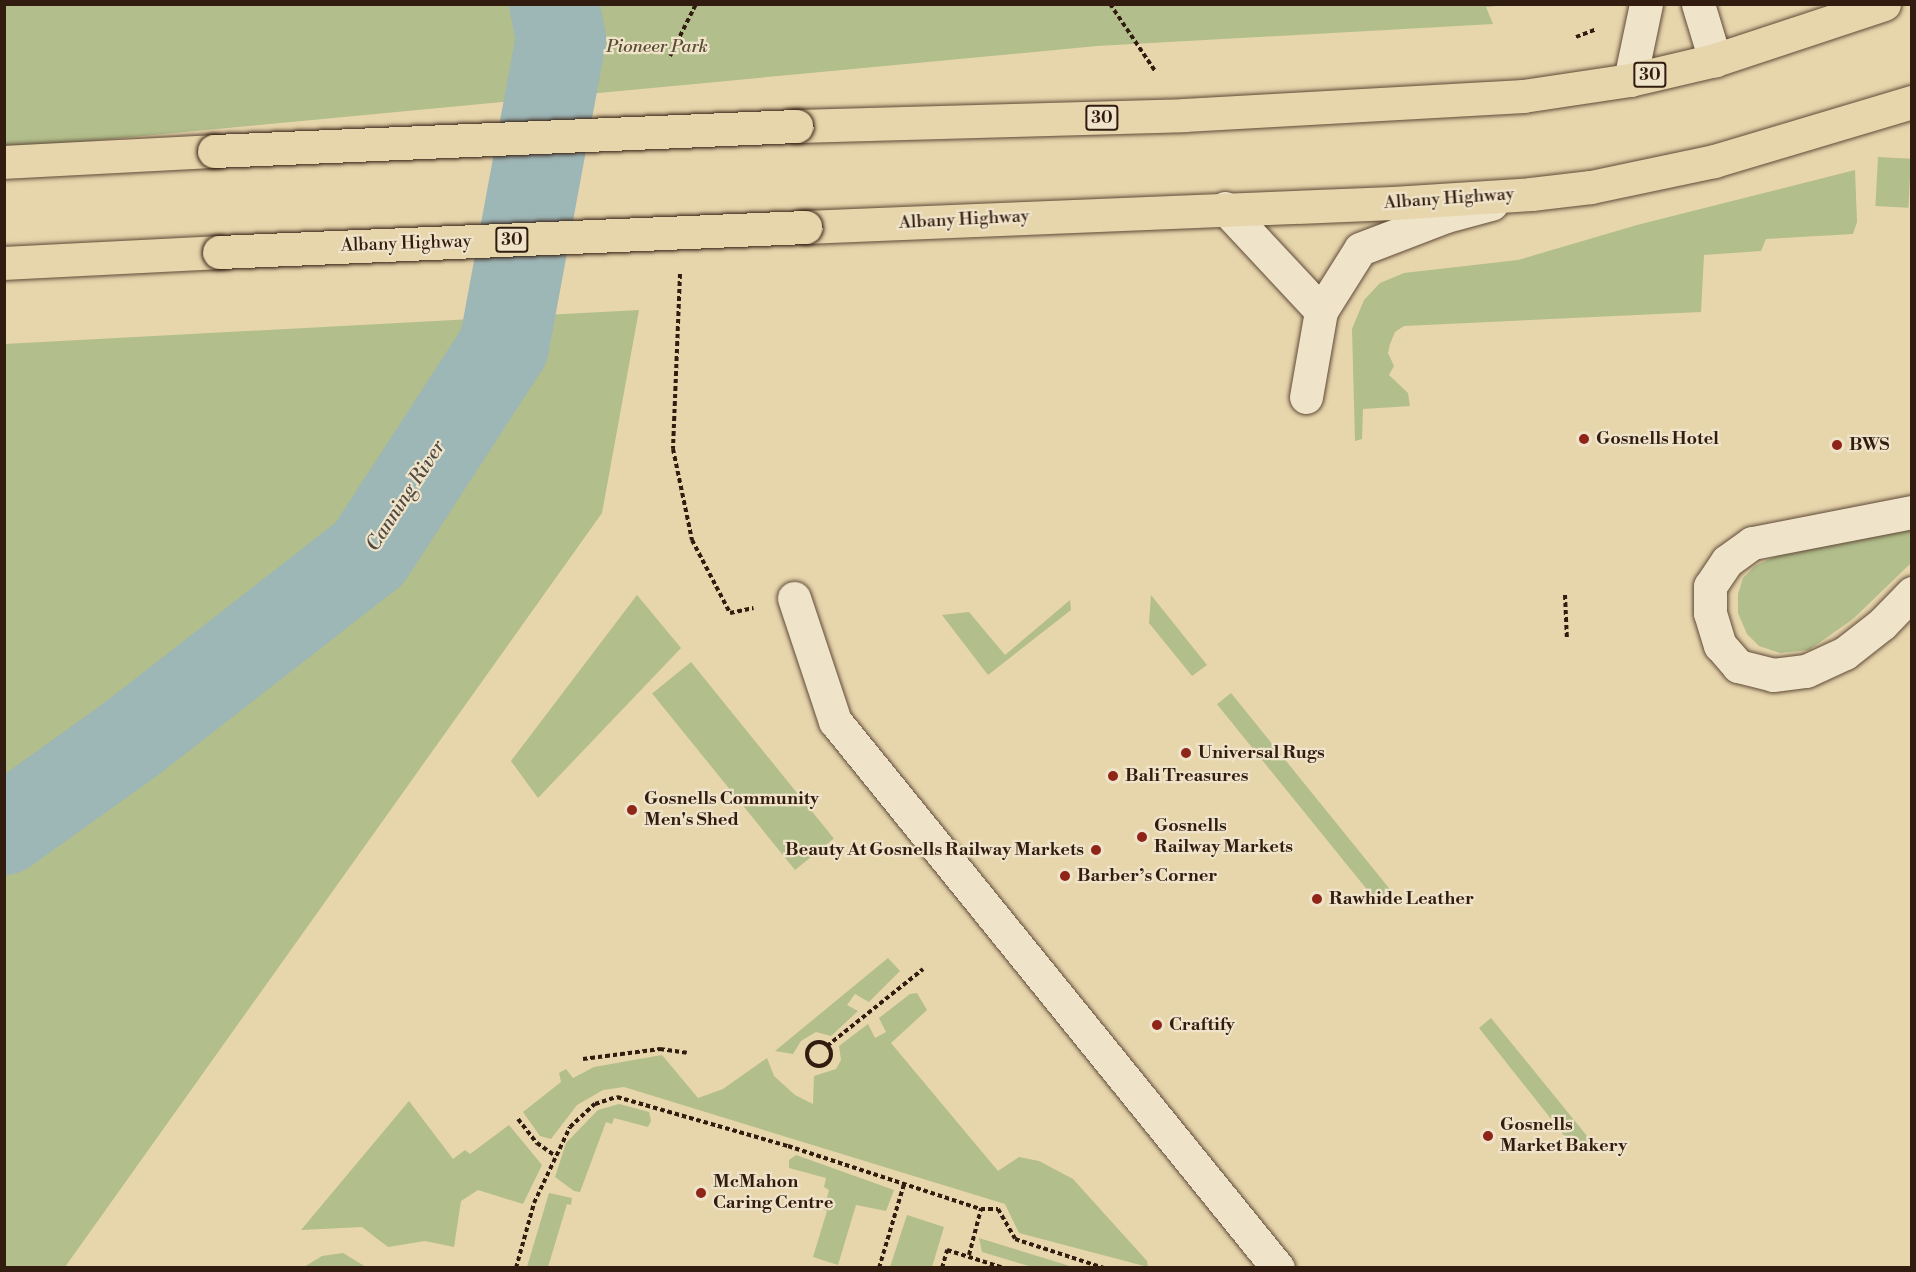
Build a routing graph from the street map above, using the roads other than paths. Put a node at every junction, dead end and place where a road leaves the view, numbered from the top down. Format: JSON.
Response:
{"nodes":[{"id":1,"x":1646,"y":4,"type":"edge"},
{"id":2,"x":1698,"y":4,"type":"edge"},
{"id":3,"x":1884,"y":4,"type":"edge"},
{"id":4,"x":1715,"y":60,"type":"junction"},
{"id":5,"x":1630,"y":80,"type":"junction"},
{"id":6,"x":1911,"y":102,"type":"edge"},
{"id":7,"x":4,"y":162,"type":"edge"},
{"id":8,"x":1531,"y":194,"type":"junction"},
{"id":9,"x":1225,"y":208,"type":"junction"},
{"id":10,"x":4,"y":263,"type":"edge"},
{"id":11,"x":1321,"y":311,"type":"junction"},
{"id":12,"x":1306,"y":397,"type":"dead end"},
{"id":13,"x":1911,"y":512,"type":"edge"},
{"id":14,"x":1911,"y":593,"type":"edge"},
{"id":15,"x":795,"y":598,"type":"road end"},
{"id":16,"x":1278,"y":1268,"type":"edge"}],
"edges":[{"from":1,"to":5,"type":"lane"},
{"from":2,"to":4,"type":"lane"},
{"from":3,"to":4,"type":"highway","number":"30"},
{"from":4,"to":5,"type":"highway","number":"30"},
{"from":5,"to":7,"type":"highway","number":"30","bridge":true},
{"from":6,"to":8,"type":"highway","name":"Albany Highway","number":"30"},
{"from":8,"to":9,"type":"highway","name":"Albany Highway","number":"30"},
{"from":8,"to":11,"type":"lane"},
{"from":9,"to":10,"type":"highway","name":"Albany Highway","number":"30","bridge":true},
{"from":9,"to":11,"type":"lane"},
{"from":11,"to":12,"type":"lane"},
{"from":13,"to":14,"type":"lane"},
{"from":15,"to":16,"type":"lane"}]}
